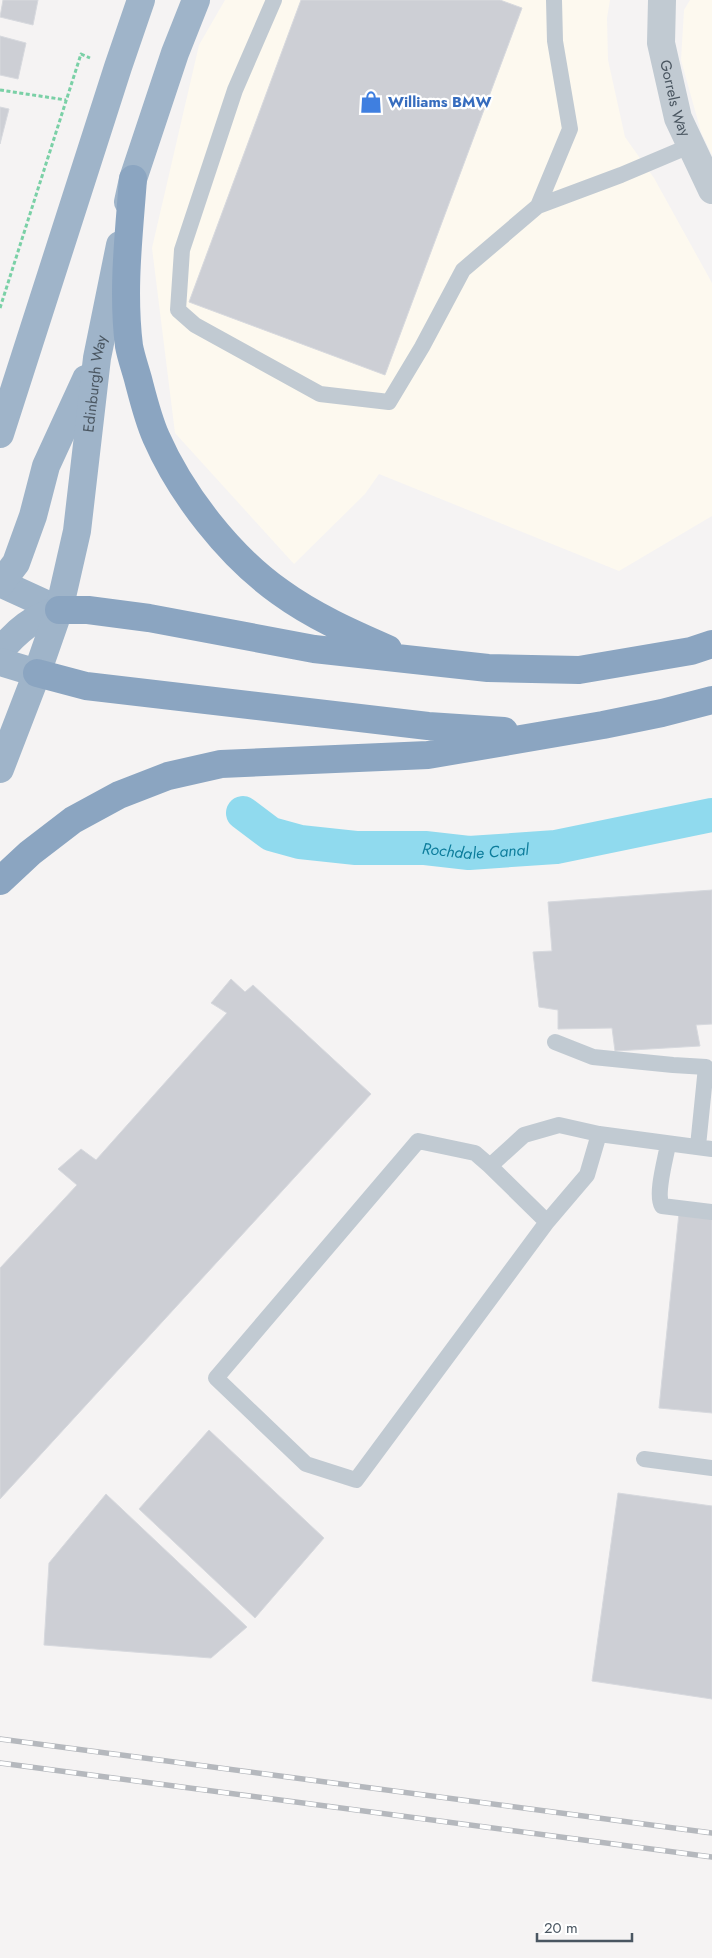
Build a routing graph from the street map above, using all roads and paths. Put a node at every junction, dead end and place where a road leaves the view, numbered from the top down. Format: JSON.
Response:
{"nodes":[{"id":1,"x":141,"y":0,"type":"edge"},
{"id":2,"x":196,"y":0,"type":"edge"},
{"id":3,"x":274,"y":0,"type":"edge"},
{"id":4,"x":554,"y":0,"type":"edge"},
{"id":5,"x":662,"y":0,"type":"edge"},
{"id":6,"x":80,"y":54,"type":"dead end"},
{"id":7,"x":0,"y":90,"type":"edge"},
{"id":8,"x":66,"y":100,"type":"junction"},
{"id":9,"x":692,"y":145,"type":"junction"},
{"id":10,"x":133,"y":179,"type":"junction"},
{"id":11,"x":712,"y":190,"type":"edge"},
{"id":12,"x":538,"y":206,"type":"junction"},
{"id":13,"x":0,"y":308,"type":"edge"},
{"id":14,"x":97,"y":358,"type":"junction"},
{"id":15,"x":0,"y":432,"type":"edge"},
{"id":16,"x":0,"y":583,"type":"edge"},
{"id":17,"x":59,"y":610,"type":"junction"},
{"id":18,"x":712,"y":644,"type":"edge"},
{"id":19,"x":0,"y":651,"type":"edge"},
{"id":20,"x":410,"y":658,"type":"junction"},
{"id":21,"x":0,"y":662,"type":"edge"},
{"id":22,"x":37,"y":673,"type":"junction"},
{"id":23,"x":712,"y":700,"type":"edge"},
{"id":24,"x":545,"y":734,"type":"junction"},
{"id":25,"x":0,"y":769,"type":"edge"},
{"id":26,"x":0,"y":882,"type":"edge"},
{"id":27,"x":555,"y":1042,"type":"dead end"},
{"id":28,"x":709,"y":1067,"type":"edge"},
{"id":29,"x":599,"y":1134,"type":"junction"},
{"id":30,"x":668,"y":1144,"type":"junction"},
{"id":31,"x":705,"y":1148,"type":"edge"},
{"id":32,"x":490,"y":1166,"type":"junction"},
{"id":33,"x":712,"y":1212,"type":"edge"},
{"id":34,"x":547,"y":1222,"type":"junction"},
{"id":35,"x":644,"y":1459,"type":"dead end"},
{"id":36,"x":712,"y":1468,"type":"edge"}],
"edges":[{"from":1,"to":15,"type":"highway"},
{"from":2,"to":10,"type":"highway","name":"Edinburgh Way"},
{"from":3,"to":12,"type":"lane"},
{"from":4,"to":12,"type":"lane"},
{"from":5,"to":9,"type":"street","name":"Gorrels Way"},
{"from":6,"to":8,"type":"path"},
{"from":7,"to":8,"type":"path"},
{"from":8,"to":13,"type":"path"},
{"from":9,"to":11,"type":"street","name":"Gorrels Way"},
{"from":9,"to":12,"type":"lane"},
{"from":10,"to":14,"type":"highway","name":"Edinburgh Way"},
{"from":10,"to":20,"type":"highway"},
{"from":14,"to":16,"type":"highway"},
{"from":14,"to":17,"type":"highway","name":"Edinburgh Way"},
{"from":16,"to":17,"type":"highway"},
{"from":17,"to":19,"type":"highway"},
{"from":17,"to":20,"type":"highway"},
{"from":17,"to":22,"type":"highway","name":"Edinburgh Way"},
{"from":18,"to":20,"type":"highway"},
{"from":21,"to":22,"type":"highway"},
{"from":22,"to":24,"type":"highway"},
{"from":22,"to":25,"type":"highway","name":"Edinburgh Way"},
{"from":23,"to":24,"type":"highway"},
{"from":24,"to":26,"type":"highway"},
{"from":27,"to":28,"type":"lane"},
{"from":28,"to":31,"type":"lane"},
{"from":29,"to":30,"type":"lane"},
{"from":29,"to":32,"type":"lane"},
{"from":29,"to":34,"type":"lane"},
{"from":30,"to":31,"type":"lane"},
{"from":30,"to":33,"type":"lane"},
{"from":32,"to":34,"type":"lane"},
{"from":32,"to":34,"type":"lane"},
{"from":35,"to":36,"type":"lane"}]}
